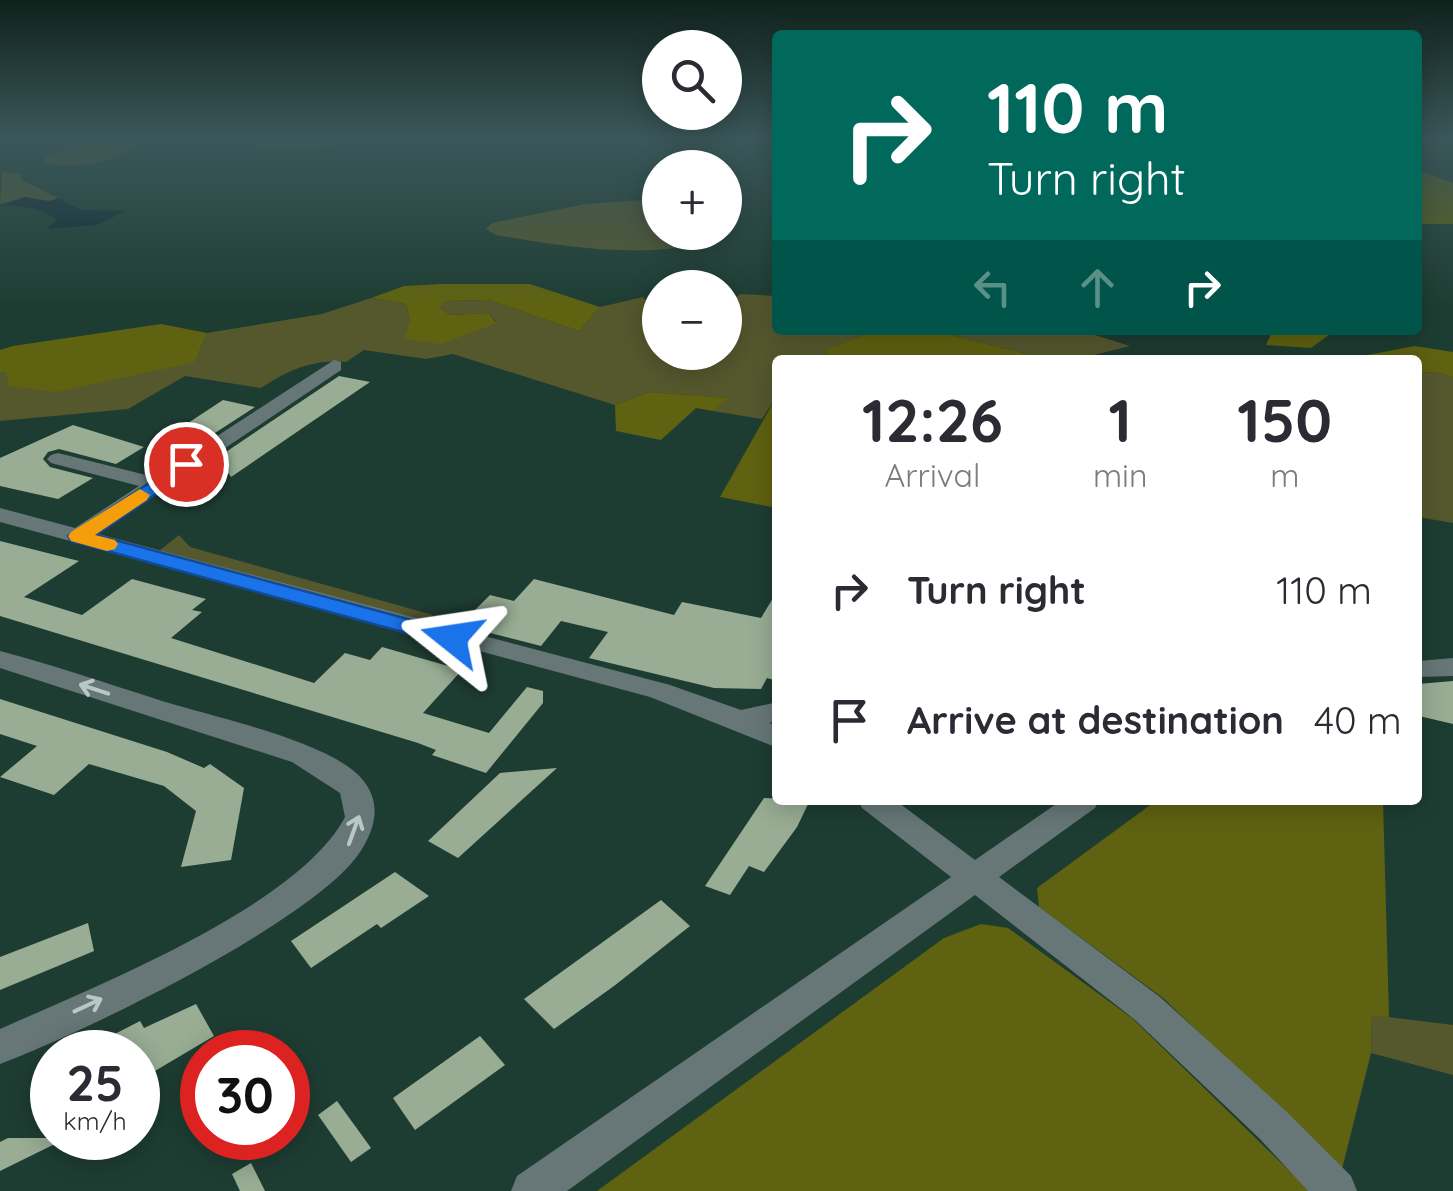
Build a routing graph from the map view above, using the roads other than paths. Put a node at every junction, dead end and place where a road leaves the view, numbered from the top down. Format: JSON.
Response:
{"nodes":[{"id":1,"x":334,"y":366,"type":"dead end"},
{"id":2,"x":58,"y":460,"type":"dead end"},
{"id":3,"x":157,"y":484,"type":"junction"},
{"id":4,"x":0,"y":515,"type":"edge"},
{"id":5,"x":78,"y":536,"type":"junction"},
{"id":6,"x":0,"y":659,"type":"edge"},
{"id":7,"x":1453,"y":667,"type":"edge"},
{"id":8,"x":1422,"y":669,"type":"edge"},
{"id":9,"x":772,"y":712,"type":"edge"},
{"id":10,"x":740,"y":720,"type":"junction"},
{"id":11,"x":772,"y":735,"type":"edge"},
{"id":12,"x":879,"y":805,"type":"edge"},
{"id":13,"x":1077,"y":805,"type":"edge"},
{"id":14,"x":974,"y":878,"type":"junction"},
{"id":15,"x":0,"y":1047,"type":"edge"},
{"id":16,"x":532,"y":1191,"type":"edge"},
{"id":17,"x":1336,"y":1191,"type":"edge"}],
"edges":[{"from":1,"to":3,"type":"street"},
{"from":2,"to":3,"type":"street"},
{"from":3,"to":5,"type":"street"},
{"from":4,"to":5,"type":"street"},
{"from":5,"to":10,"type":"street"},
{"from":15,"to":6,"type":"street","one_way":true},
{"from":7,"to":8,"type":"street"},
{"from":9,"to":10,"type":"street"},
{"from":10,"to":11,"type":"street"},
{"from":12,"to":14,"type":"street"},
{"from":13,"to":14,"type":"street"},
{"from":14,"to":16,"type":"street"},
{"from":14,"to":17,"type":"street"}]}
